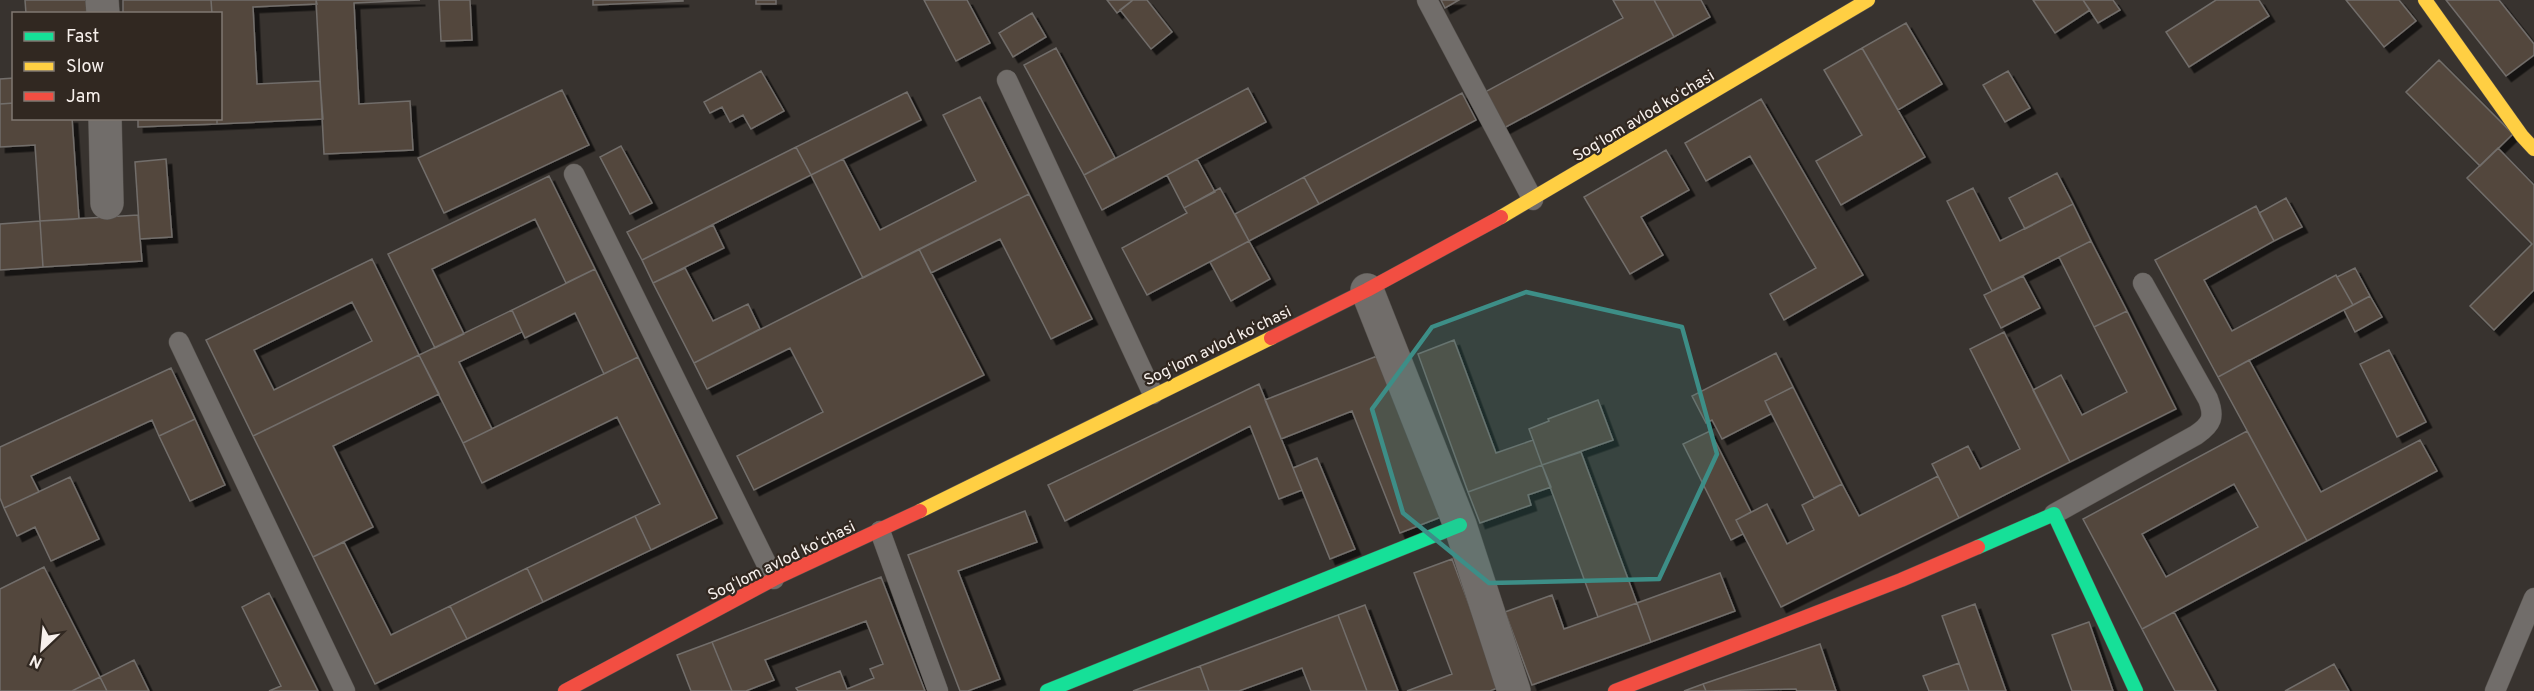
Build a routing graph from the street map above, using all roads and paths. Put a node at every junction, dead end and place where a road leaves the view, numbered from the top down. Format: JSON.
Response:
{"nodes":[{"id":1,"x":1427,"y":0,"type":"edge"},
{"id":2,"x":1868,"y":0,"type":"edge"},
{"id":3,"x":2425,"y":0,"type":"edge"},
{"id":4,"x":1007,"y":80,"type":"dead end"},
{"id":5,"x":105,"y":120,"type":"edge"},
{"id":6,"x":2534,"y":149,"type":"edge"},
{"id":7,"x":574,"y":174,"type":"dead end"},
{"id":8,"x":1533,"y":200,"type":"junction"},
{"id":9,"x":107,"y":203,"type":"dead end"},
{"id":10,"x":2143,"y":283,"type":"dead end"},
{"id":11,"x":1367,"y":290,"type":"junction"},
{"id":12,"x":179,"y":342,"type":"dead end"},
{"id":13,"x":1153,"y":394,"type":"junction"},
{"id":14,"x":2054,"y":514,"type":"junction"},
{"id":15,"x":1460,"y":525,"type":"junction"},
{"id":16,"x":880,"y":531,"type":"junction"},
{"id":17,"x":774,"y":579,"type":"junction"},
{"id":18,"x":2534,"y":598,"type":"edge"},
{"id":19,"x":345,"y":691,"type":"edge"},
{"id":20,"x":565,"y":691,"type":"edge"},
{"id":21,"x":938,"y":691,"type":"edge"},
{"id":22,"x":1047,"y":691,"type":"edge"},
{"id":23,"x":1514,"y":691,"type":"edge"},
{"id":24,"x":1616,"y":691,"type":"edge"},
{"id":25,"x":2136,"y":691,"type":"edge"},
{"id":26,"x":2495,"y":691,"type":"edge"}],
"edges":[{"from":1,"to":8,"type":"lane"},
{"from":2,"to":8,"type":"street","name":"Sogʻlom avlod koʻchasi"},
{"from":3,"to":6,"type":"street"},
{"from":4,"to":13,"type":"lane"},
{"from":5,"to":9,"type":"street"},
{"from":7,"to":17,"type":"lane"},
{"from":8,"to":11,"type":"street","name":"Sogʻlom avlod koʻchasi"},
{"from":10,"to":14,"type":"lane"},
{"from":11,"to":13,"type":"street","name":"Sogʻlom avlod koʻchasi"},
{"from":11,"to":15,"type":"street"},
{"from":12,"to":19,"type":"lane"},
{"from":13,"to":16,"type":"street","name":"Sogʻlom avlod koʻchasi"},
{"from":14,"to":24,"type":"street"},
{"from":14,"to":25,"type":"street"},
{"from":15,"to":22,"type":"street"},
{"from":15,"to":23,"type":"street"},
{"from":16,"to":17,"type":"street","name":"Sogʻlom avlod koʻchasi"},
{"from":16,"to":21,"type":"lane"},
{"from":17,"to":20,"type":"street","name":"Sogʻlom avlod koʻchasi"},
{"from":18,"to":26,"type":"lane"}]}
